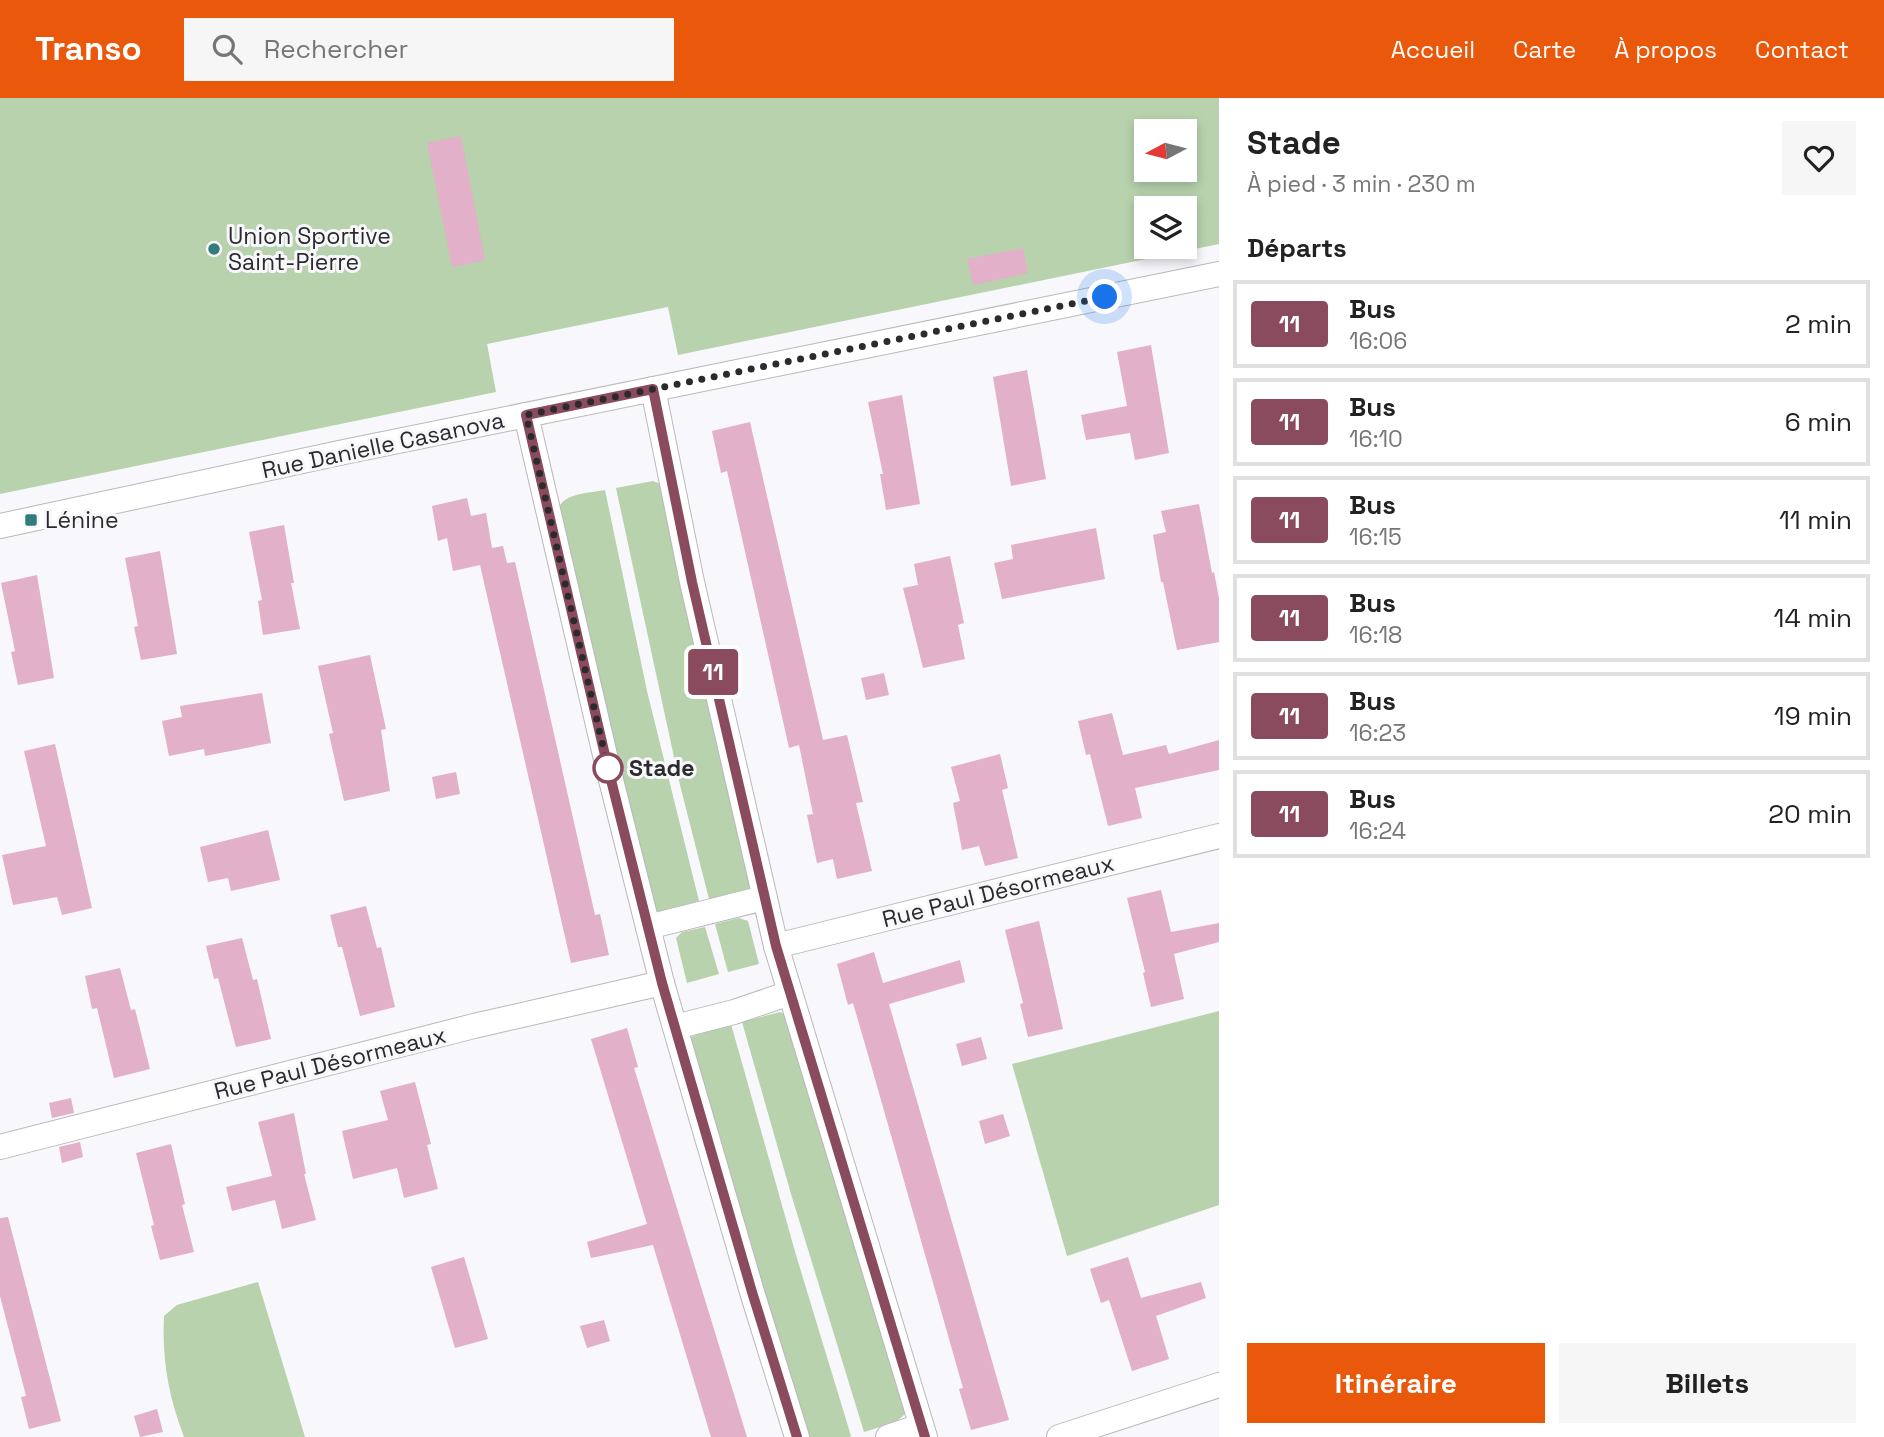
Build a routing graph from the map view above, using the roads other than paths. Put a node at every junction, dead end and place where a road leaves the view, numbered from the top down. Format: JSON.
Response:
{"nodes":[{"id":1,"x":1219,"y":274,"type":"edge"},
{"id":2,"x":653,"y":389,"type":"junction"},
{"id":3,"x":526,"y":415,"type":"junction"},
{"id":4,"x":0,"y":526,"type":"edge"},
{"id":5,"x":1219,"y":836,"type":"edge"},
{"id":6,"x":764,"y":898,"type":"junction"},
{"id":7,"x":648,"y":927,"type":"junction"},
{"id":8,"x":776,"y":946,"type":"junction"},
{"id":9,"x":662,"y":983,"type":"junction"},
{"id":10,"x":790,"y":993,"type":"junction"},
{"id":11,"x":675,"y":1027,"type":"junction"},
{"id":12,"x":0,"y":1147,"type":"edge"},
{"id":13,"x":1219,"y":1385,"type":"edge"},
{"id":14,"x":923,"y":1431,"type":"edge"},
{"id":15,"x":797,"y":1437,"type":"edge"},
{"id":16,"x":888,"y":1437,"type":"edge"},
{"id":17,"x":1059,"y":1437,"type":"edge"}],
"edges":[{"from":1,"to":2,"type":"street","name":"Rue Danielle Casanova"},
{"from":2,"to":3,"type":"street","name":"Rue Danielle Casanova"},
{"from":2,"to":6,"type":"street"},
{"from":3,"to":4,"type":"street","name":"Rue Danielle Casanova"},
{"from":3,"to":7,"type":"street"},
{"from":5,"to":8,"type":"street","name":"Rue Paul Désormeaux"},
{"from":6,"to":7,"type":"street"},
{"from":6,"to":8,"type":"street"},
{"from":7,"to":9,"type":"street"},
{"from":8,"to":10,"type":"street"},
{"from":9,"to":11,"type":"street"},
{"from":9,"to":12,"type":"street","name":"Rue Paul Désormeaux"},
{"from":10,"to":11,"type":"street"},
{"from":10,"to":14,"type":"street"},
{"from":11,"to":15,"type":"street"},
{"from":13,"to":17,"type":"street"},
{"from":14,"to":16,"type":"street"}]}
